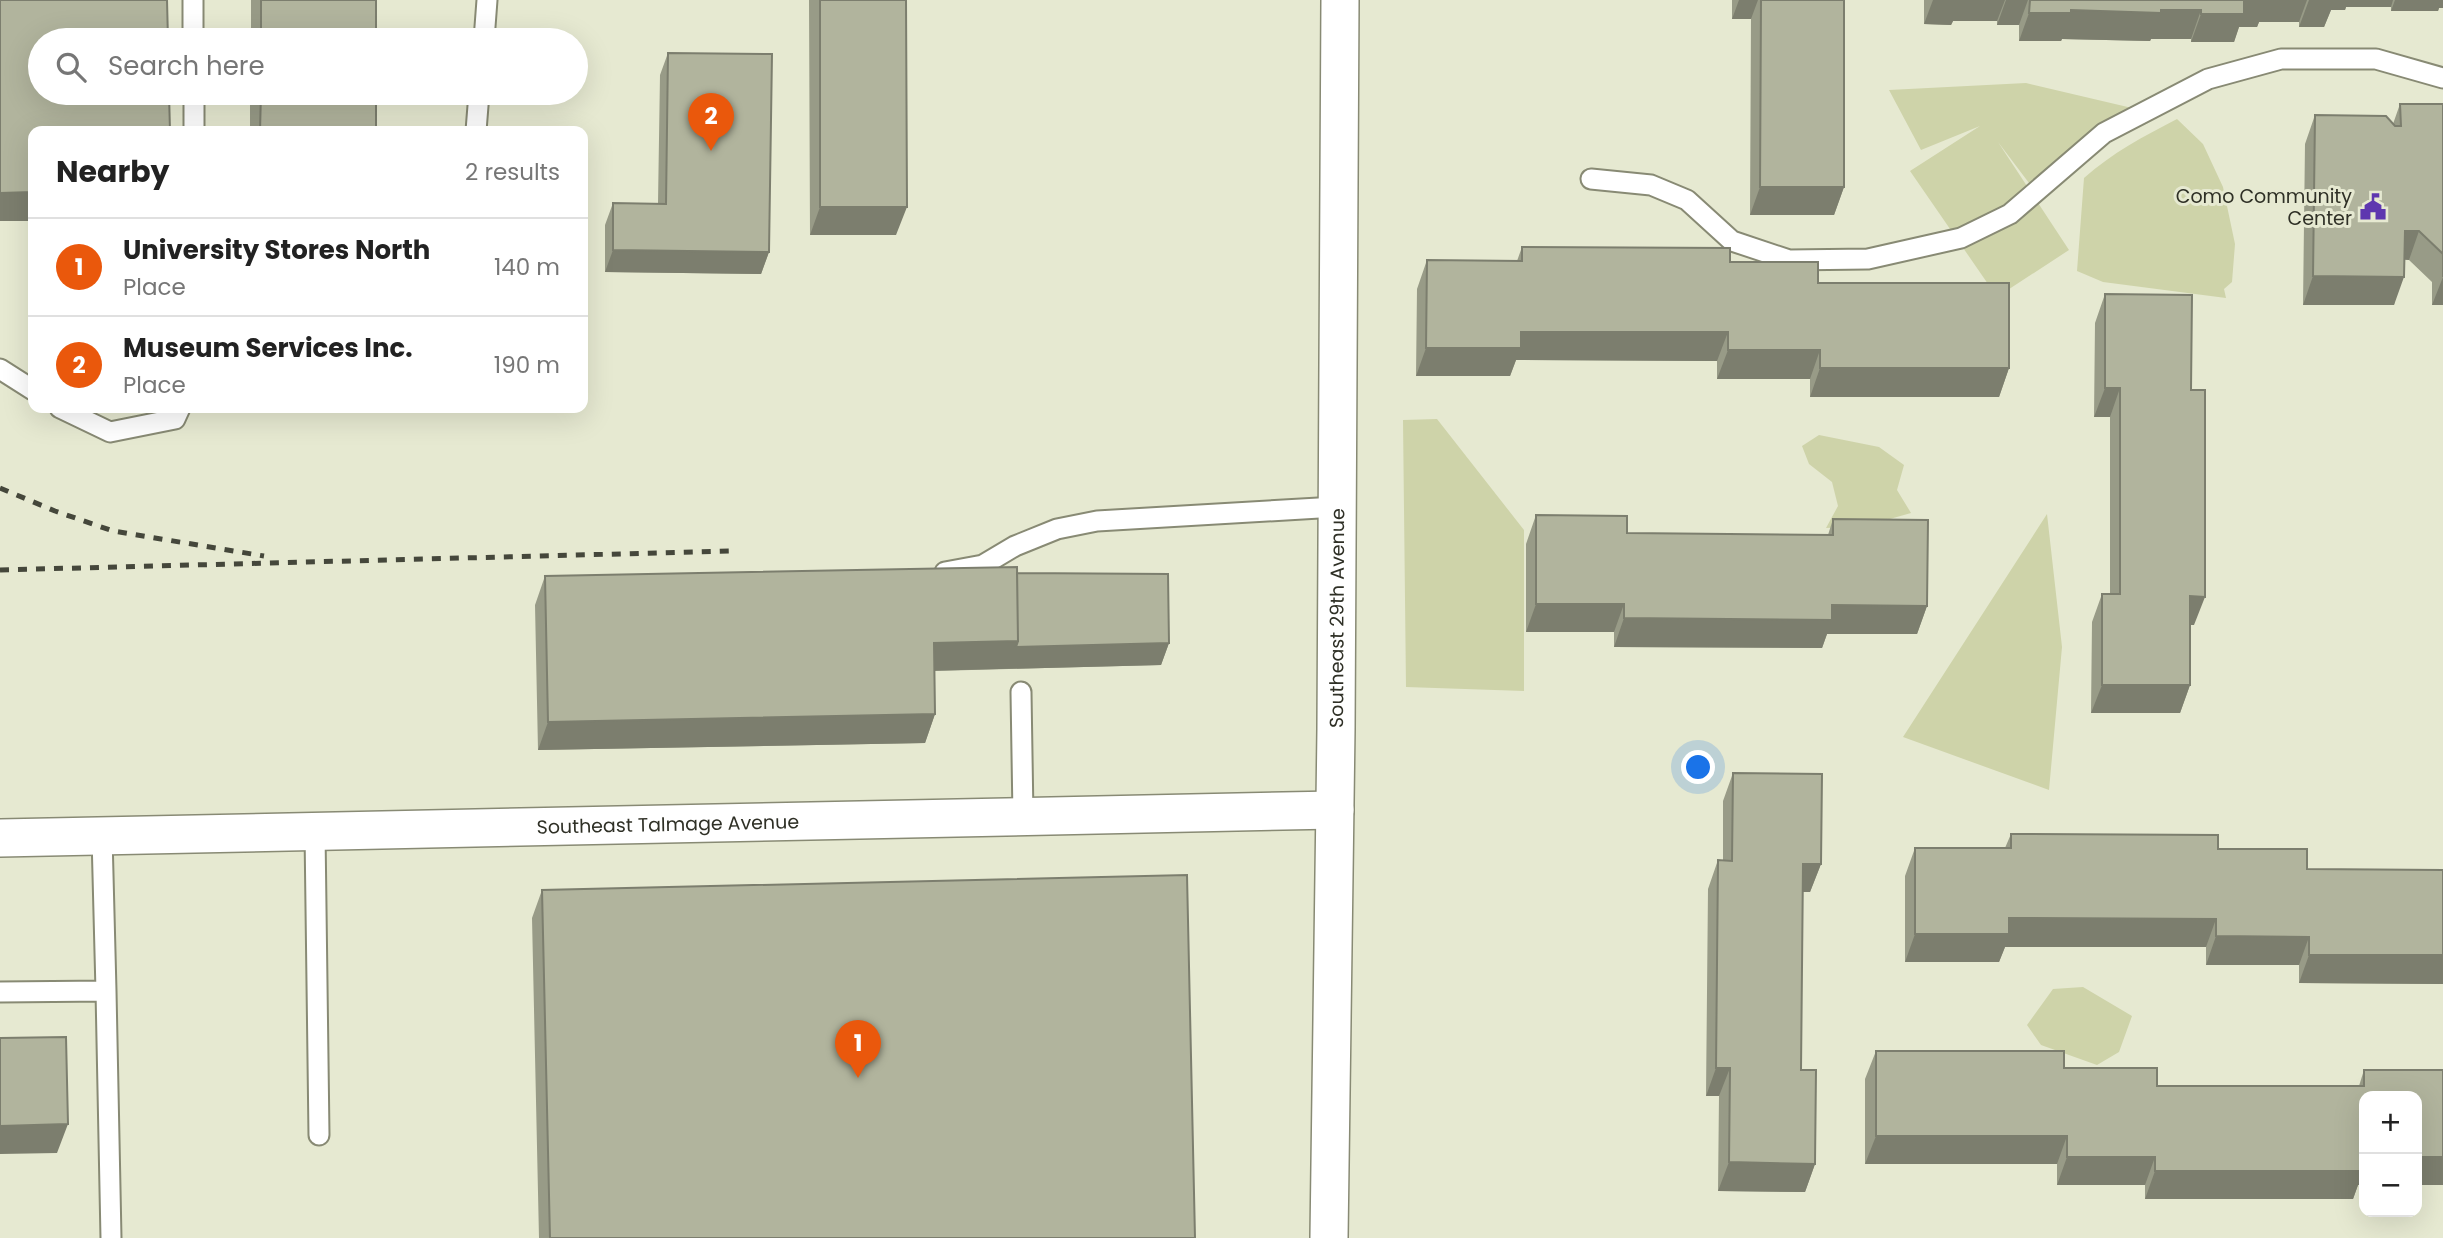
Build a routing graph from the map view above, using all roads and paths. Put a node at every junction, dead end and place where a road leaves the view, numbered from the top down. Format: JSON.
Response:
{"nodes":[{"id":1,"x":193,"y":0,"type":"edge"},
{"id":2,"x":487,"y":0,"type":"edge"},
{"id":3,"x":1340,"y":0,"type":"edge"},
{"id":4,"x":193,"y":28,"type":"edge"},
{"id":5,"x":485,"y":28,"type":"edge"},
{"id":6,"x":2443,"y":78,"type":"edge"},
{"id":7,"x":194,"y":105,"type":"edge"},
{"id":8,"x":479,"y":105,"type":"edge"},
{"id":9,"x":194,"y":126,"type":"edge"},
{"id":10,"x":477,"y":126,"type":"edge"},
{"id":11,"x":1591,"y":179,"type":"dead end"},
{"id":12,"x":0,"y":369,"type":"edge"},
{"id":13,"x":28,"y":387,"type":"edge"},
{"id":14,"x":70,"y":413,"type":"edge"},
{"id":15,"x":177,"y":413,"type":"edge"},
{"id":16,"x":1336,"y":507,"type":"junction"},
{"id":17,"x":922,"y":573,"type":"edge"},
{"id":18,"x":1021,"y":692,"type":"dead end"},
{"id":19,"x":1335,"y":810,"type":"junction"},
{"id":20,"x":1023,"y":816,"type":"junction"},
{"id":21,"x":315,"y":832,"type":"junction"},
{"id":22,"x":103,"y":836,"type":"junction"},
{"id":23,"x":0,"y":838,"type":"edge"},
{"id":24,"x":106,"y":991,"type":"junction"},
{"id":25,"x":0,"y":992,"type":"edge"},
{"id":26,"x":319,"y":1135,"type":"dead end"},
{"id":27,"x":111,"y":1238,"type":"edge"},
{"id":28,"x":1329,"y":1238,"type":"edge"}],
"edges":[{"from":1,"to":4,"type":"lane"},
{"from":2,"to":5,"type":"lane"},
{"from":3,"to":16,"type":"street","name":"Southeast 29th Avenue"},
{"from":6,"to":11,"type":"lane"},
{"from":7,"to":9,"type":"lane"},
{"from":8,"to":10,"type":"lane"},
{"from":12,"to":13,"type":"lane"},
{"from":14,"to":15,"type":"lane"},
{"from":16,"to":17,"type":"lane"},
{"from":16,"to":19,"type":"street","name":"Southeast 29th Avenue"},
{"from":18,"to":20,"type":"lane"},
{"from":19,"to":20,"type":"street","name":"Southeast Talmage Avenue"},
{"from":19,"to":28,"type":"street","name":"Southeast 29th Avenue"},
{"from":20,"to":21,"type":"street","name":"Southeast Talmage Avenue"},
{"from":21,"to":22,"type":"street","name":"Southeast Talmage Avenue"},
{"from":21,"to":26,"type":"lane"},
{"from":22,"to":23,"type":"street","name":"Southeast Talmage Avenue"},
{"from":22,"to":24,"type":"lane"},
{"from":24,"to":25,"type":"lane"},
{"from":24,"to":27,"type":"lane"}]}
